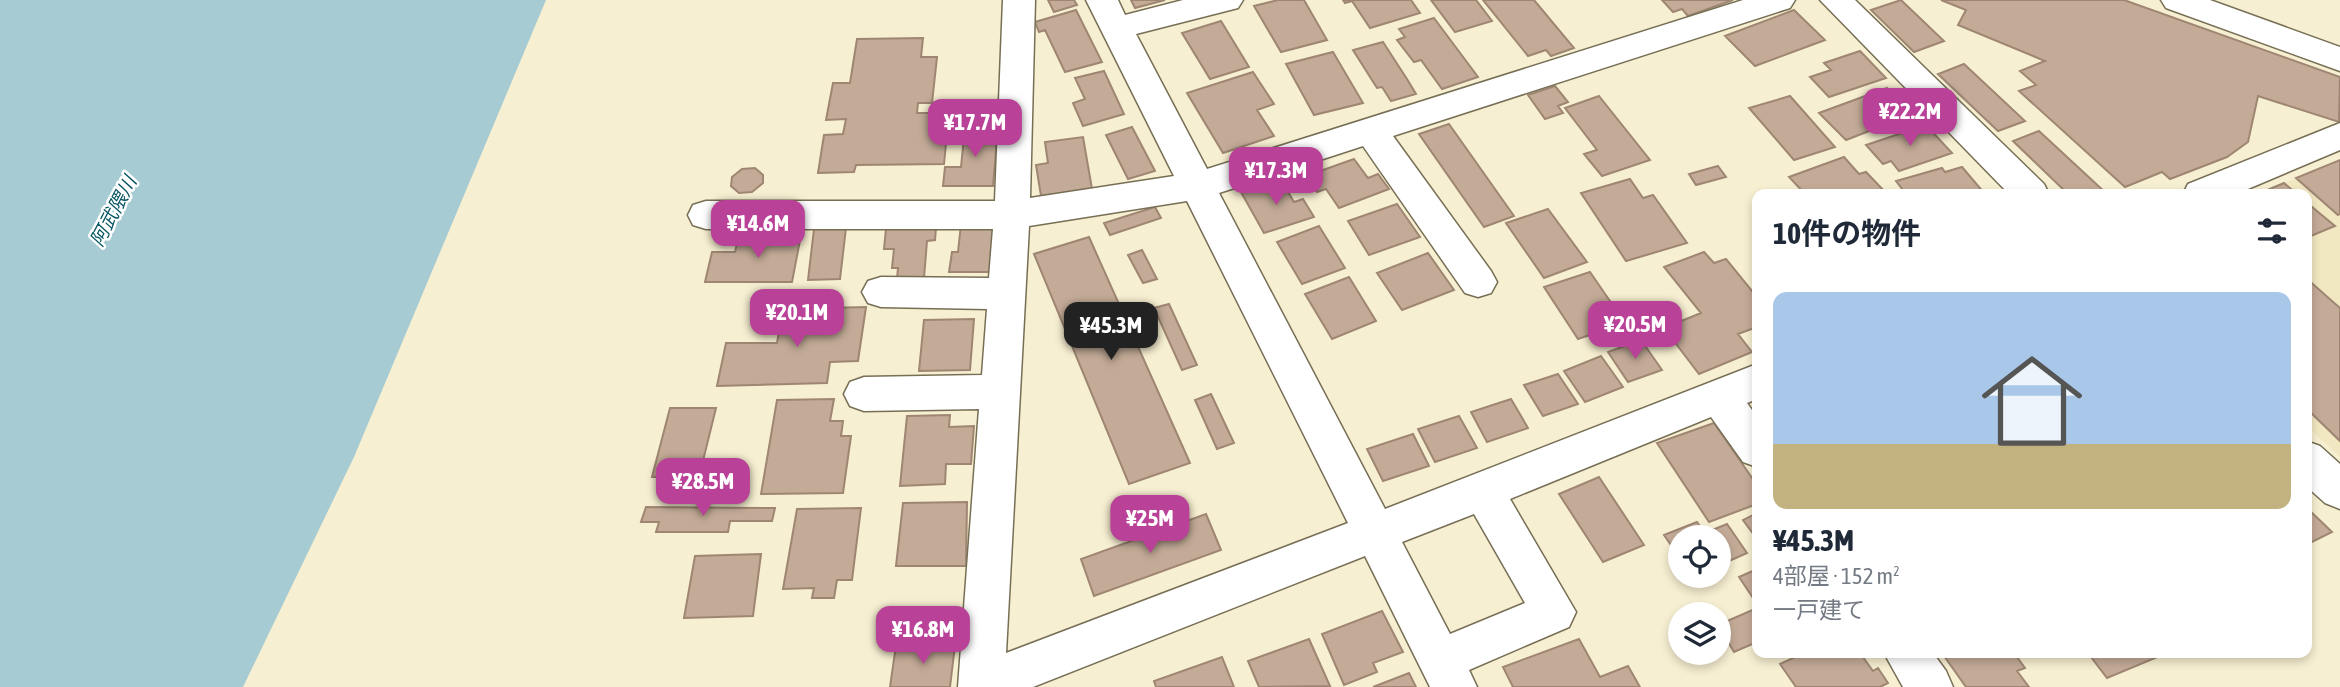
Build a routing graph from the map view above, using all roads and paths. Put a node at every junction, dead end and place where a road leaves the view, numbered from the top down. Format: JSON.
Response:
{"nodes":[{"id":1,"x":1019,"y":0,"type":"edge"},
{"id":2,"x":1227,"y":0,"type":"edge"},
{"id":3,"x":1779,"y":0,"type":"edge"},
{"id":4,"x":1836,"y":0,"type":"edge"},
{"id":5,"x":2176,"y":0,"type":"edge"},
{"id":6,"x":1109,"y":14,"type":"edge"},
{"id":7,"x":2340,"y":59,"type":"edge"},
{"id":8,"x":1370,"y":131,"type":"junction"},
{"id":9,"x":2340,"y":136,"type":"edge"},
{"id":10,"x":1197,"y":186,"type":"junction"},
{"id":11,"x":2026,"y":189,"type":"edge"},
{"id":12,"x":2212,"y":189,"type":"edge"},
{"id":13,"x":706,"y":215,"type":"dead end"},
{"id":14,"x":1012,"y":215,"type":"junction"},
{"id":15,"x":1478,"y":282,"type":"dead end"},
{"id":16,"x":881,"y":292,"type":"dead end"},
{"id":17,"x":1007,"y":294,"type":"junction"},
{"id":18,"x":1752,"y":383,"type":"edge"},
{"id":19,"x":1001,"y":392,"type":"junction"},
{"id":20,"x":864,"y":394,"type":"dead end"},
{"id":21,"x":1719,"y":397,"type":"junction"},
{"id":22,"x":1752,"y":442,"type":"edge"},
{"id":23,"x":2312,"y":464,"type":"edge"},
{"id":24,"x":2340,"y":490,"type":"edge"},
{"id":25,"x":1483,"y":491,"type":"junction"},
{"id":26,"x":1375,"y":531,"type":"junction"},
{"id":27,"x":1910,"y":658,"type":"edge"},
{"id":28,"x":1447,"y":673,"type":"edge"},
{"id":29,"x":981,"y":686,"type":"edge"},
{"id":30,"x":1930,"y":687,"type":"edge"}],
"edges":[{"from":1,"to":14,"type":"street"},
{"from":2,"to":6,"type":"street"},
{"from":3,"to":8,"type":"street"},
{"from":4,"to":11,"type":"street"},
{"from":5,"to":7,"type":"street"},
{"from":6,"to":10,"type":"street"},
{"from":8,"to":10,"type":"street"},
{"from":8,"to":15,"type":"street"},
{"from":9,"to":12,"type":"street"},
{"from":10,"to":14,"type":"street"},
{"from":10,"to":26,"type":"street"},
{"from":13,"to":14,"type":"street"},
{"from":14,"to":17,"type":"street"},
{"from":16,"to":17,"type":"street"},
{"from":17,"to":19,"type":"street"},
{"from":18,"to":21,"type":"street"},
{"from":19,"to":20,"type":"street"},
{"from":19,"to":29,"type":"street"},
{"from":21,"to":22,"type":"street"},
{"from":21,"to":25,"type":"street"},
{"from":23,"to":24,"type":"street"},
{"from":25,"to":26,"type":"street"},
{"from":25,"to":28,"type":"street"},
{"from":26,"to":28,"type":"street"},
{"from":26,"to":29,"type":"street"},
{"from":27,"to":30,"type":"street"}]}
